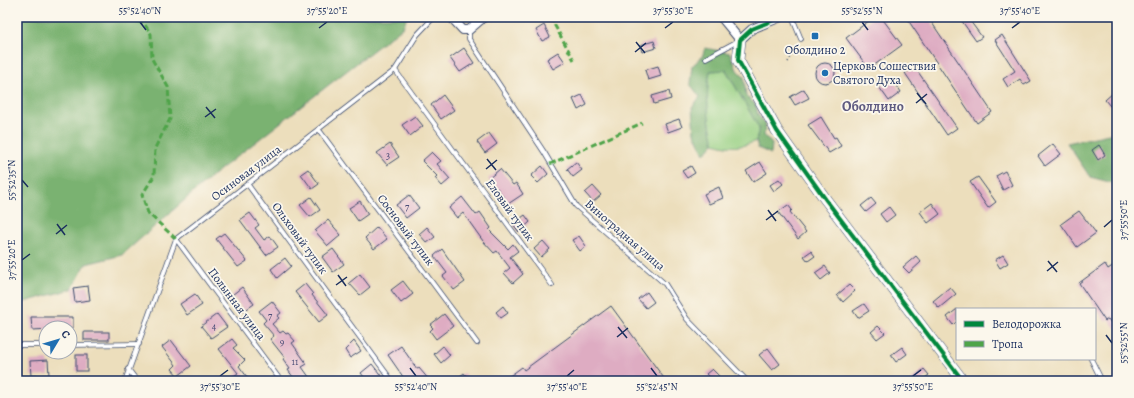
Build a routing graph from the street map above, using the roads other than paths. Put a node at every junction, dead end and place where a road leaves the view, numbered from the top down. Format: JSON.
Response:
{"nodes":[{"id":1,"x":434,"y":17,"type":"edge"},
{"id":2,"x":451,"y":17,"type":"edge"},
{"id":3,"x":484,"y":17,"type":"edge"},
{"id":4,"x":721,"y":17,"type":"edge"},
{"id":5,"x":781,"y":17,"type":"edge"},
{"id":6,"x":792,"y":17,"type":"edge"},
{"id":7,"x":469,"y":30,"type":"junction"},
{"id":8,"x":801,"y":39,"type":"road end"},
{"id":9,"x":740,"y":40,"type":"junction"},
{"id":10,"x":706,"y":58,"type":"dead end"},
{"id":11,"x":394,"y":70,"type":"junction"},
{"id":12,"x":319,"y":130,"type":"junction"},
{"id":13,"x":248,"y":185,"type":"junction"},
{"id":14,"x":176,"y":239,"type":"junction"},
{"id":15,"x":552,"y":285,"type":"dead end"},
{"id":16,"x":477,"y":343,"type":"dead end"},
{"id":17,"x":139,"y":344,"type":"junction"},
{"id":18,"x":19,"y":345,"type":"dead end"},
{"id":19,"x":38,"y":345,"type":"edge"},
{"id":20,"x":78,"y":345,"type":"edge"},
{"id":21,"x":1092,"y":360,"type":"edge"},
{"id":22,"x":128,"y":369,"type":"junction"},
{"id":23,"x":124,"y":381,"type":"edge"},
{"id":24,"x":136,"y":381,"type":"edge"},
{"id":25,"x":281,"y":381,"type":"edge"},
{"id":26,"x":392,"y":381,"type":"edge"},
{"id":27,"x":747,"y":381,"type":"edge"},
{"id":28,"x":963,"y":381,"type":"edge"},
{"id":29,"x":1102,"y":381,"type":"edge"}],
"edges":[{"from":1,"to":11,"type":"lane","name":"Осиновая улица"},
{"from":2,"to":7,"type":"street"},
{"from":3,"to":7,"type":"street"},
{"from":4,"to":9,"type":"street"},
{"from":5,"to":9,"type":"street"},
{"from":6,"to":8,"type":"lane"},
{"from":7,"to":27,"type":"lane","name":"Виноградная улица"},
{"from":9,"to":10,"type":"lane"},
{"from":9,"to":28,"type":"street"},
{"from":11,"to":12,"type":"lane","name":"Осиновая улица"},
{"from":11,"to":15,"type":"lane","name":"Еловый тупик"},
{"from":12,"to":13,"type":"lane","name":"Осиновая улица"},
{"from":12,"to":16,"type":"lane","name":"Сосновый тупик"},
{"from":13,"to":14,"type":"lane","name":"Осиновая улица"},
{"from":13,"to":26,"type":"lane","name":"Ольховый тупик"},
{"from":14,"to":17,"type":"lane"},
{"from":14,"to":25,"type":"lane","name":"Полынная улица"},
{"from":17,"to":20,"type":"lane"},
{"from":17,"to":22,"type":"lane"},
{"from":18,"to":19,"type":"lane"},
{"from":21,"to":29,"type":"lane"},
{"from":22,"to":23,"type":"lane"},
{"from":22,"to":24,"type":"lane"}]}
